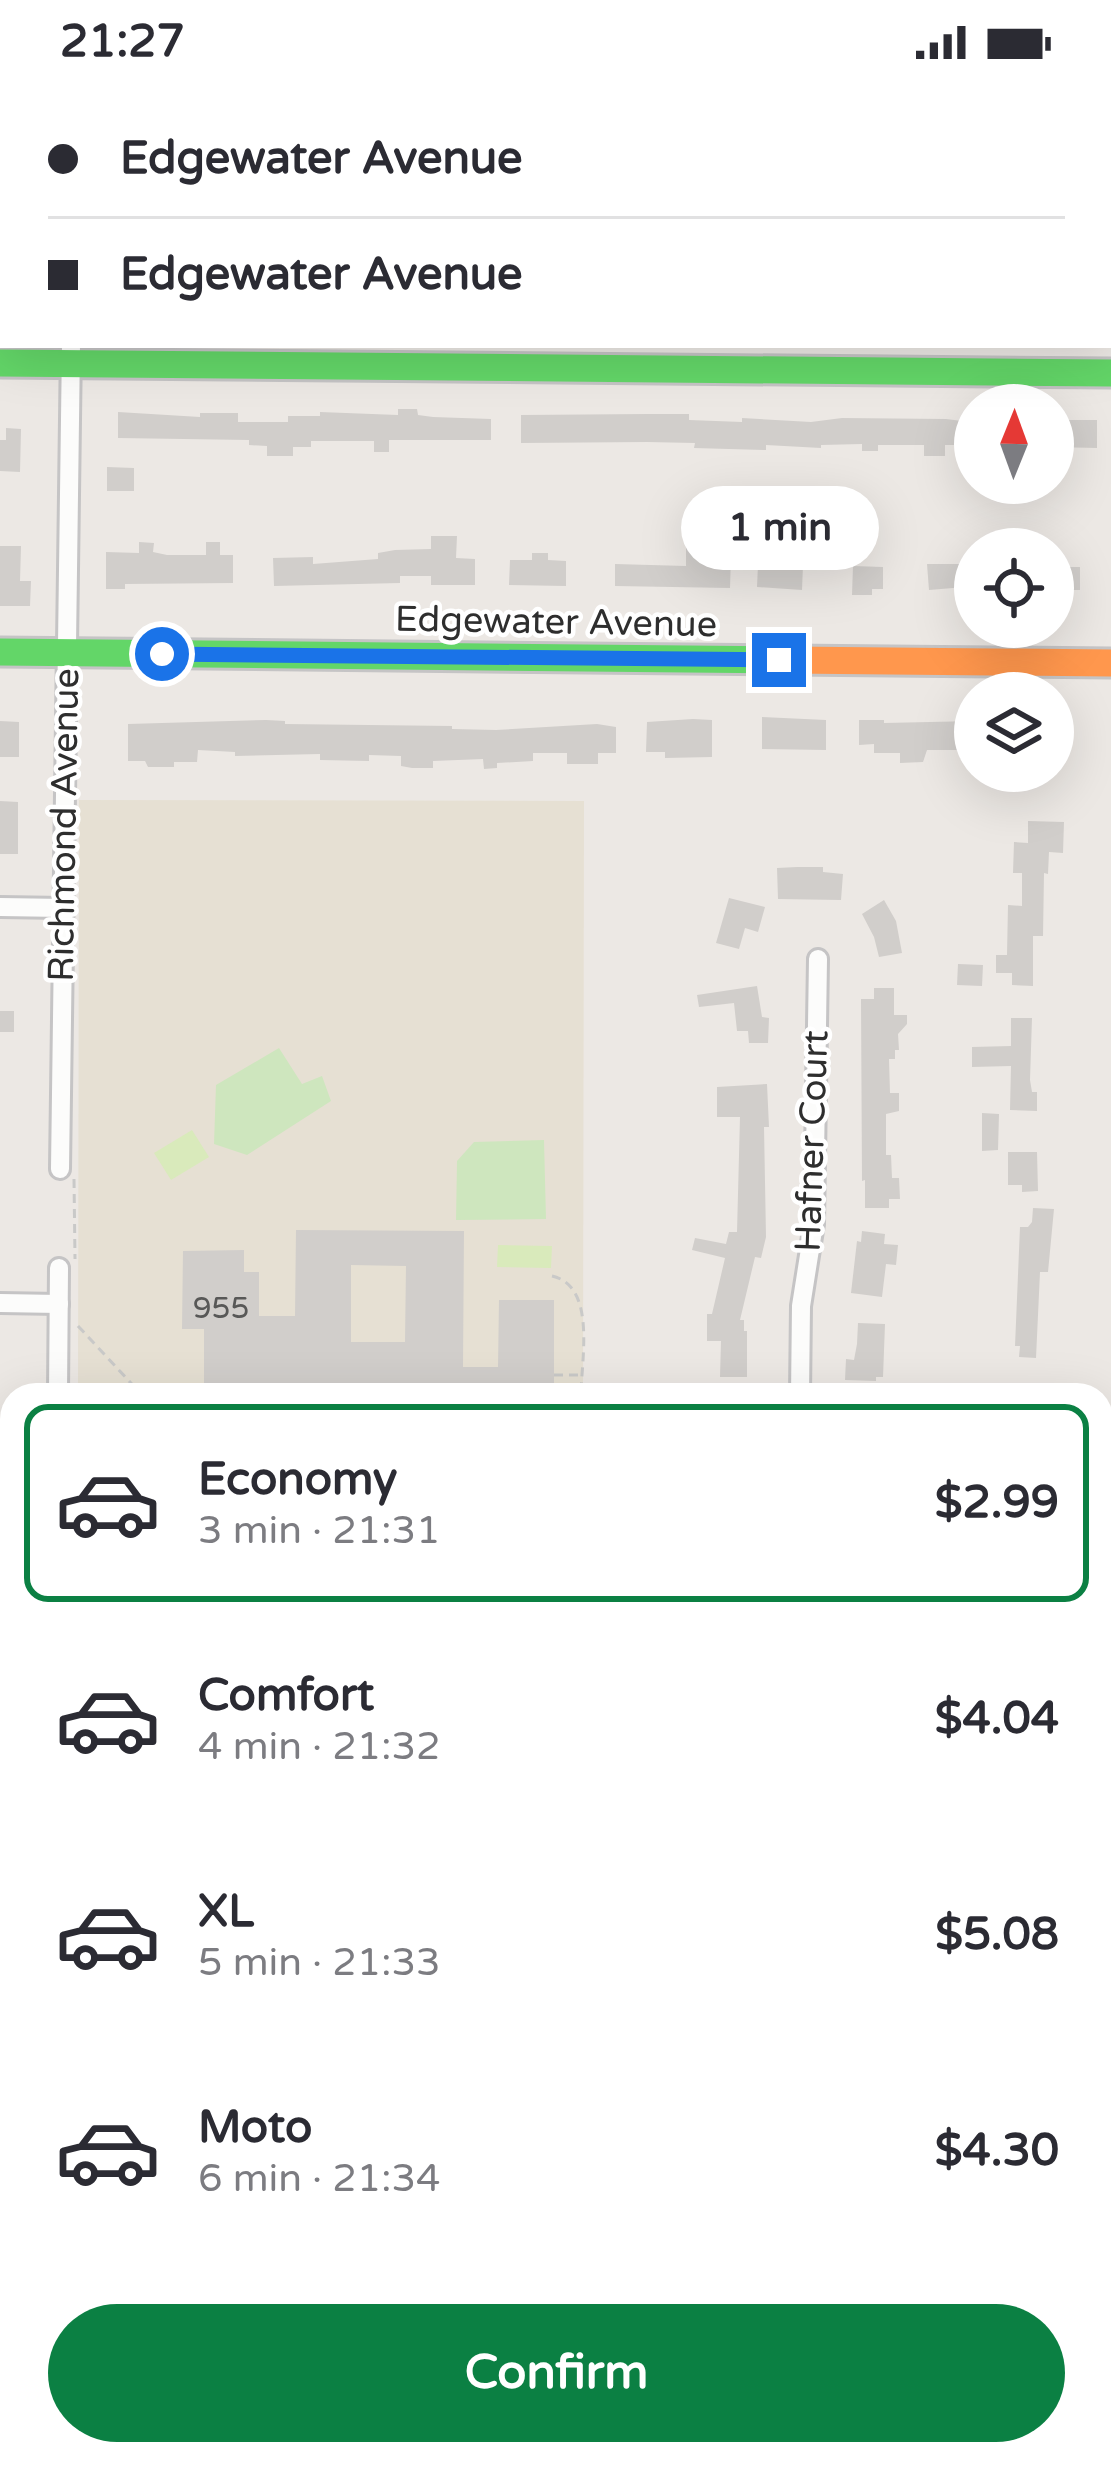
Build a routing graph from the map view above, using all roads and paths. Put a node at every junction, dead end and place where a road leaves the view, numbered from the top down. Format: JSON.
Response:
{"nodes":[{"id":1,"x":70,"y":354,"type":"edge"},
{"id":2,"x":0,"y":363,"type":"edge"},
{"id":3,"x":1111,"y":373,"type":"edge"},
{"id":4,"x":0,"y":652,"type":"edge"},
{"id":5,"x":67,"y":653,"type":"junction"},
{"id":6,"x":1111,"y":664,"type":"edge"},
{"id":7,"x":0,"y":907,"type":"edge"},
{"id":8,"x":64,"y":908,"type":"junction"},
{"id":9,"x":818,"y":959,"type":"dead end"},
{"id":10,"x":60,"y":1169,"type":"joint"},
{"id":11,"x":59,"y":1268,"type":"dead end"},
{"id":12,"x":552,"y":1276,"type":"dead end"},
{"id":13,"x":0,"y":1304,"type":"edge"},
{"id":14,"x":59,"y":1304,"type":"junction"},
{"id":15,"x":554,"y":1375,"type":"dead end"},
{"id":16,"x":581,"y":1375,"type":"junction"},
{"id":17,"x":58,"y":1383,"type":"edge"},
{"id":18,"x":131,"y":1383,"type":"edge"},
{"id":19,"x":581,"y":1383,"type":"edge"},
{"id":20,"x":800,"y":1383,"type":"edge"}],
"edges":[{"from":1,"to":2,"type":"street"},
{"from":1,"to":3,"type":"street"},
{"from":1,"to":5,"type":"street","name":"Richmond Avenue"},
{"from":4,"to":5,"type":"street","name":"Edgewater Avenue"},
{"from":5,"to":6,"type":"street","name":"Edgewater Avenue"},
{"from":5,"to":8,"type":"street","name":"Richmond Avenue"},
{"from":7,"to":8,"type":"street"},
{"from":8,"to":10,"type":"street","name":"Richmond Avenue"},
{"from":9,"to":20,"type":"street","name":"Hafner Court"},
{"from":10,"to":14,"type":"path"},
{"from":11,"to":14,"type":"street"},
{"from":12,"to":16,"type":"path"},
{"from":13,"to":14,"type":"street"},
{"from":14,"to":17,"type":"street"},
{"from":14,"to":18,"type":"path"},
{"from":15,"to":16,"type":"path"},
{"from":16,"to":19,"type":"path"}]}
